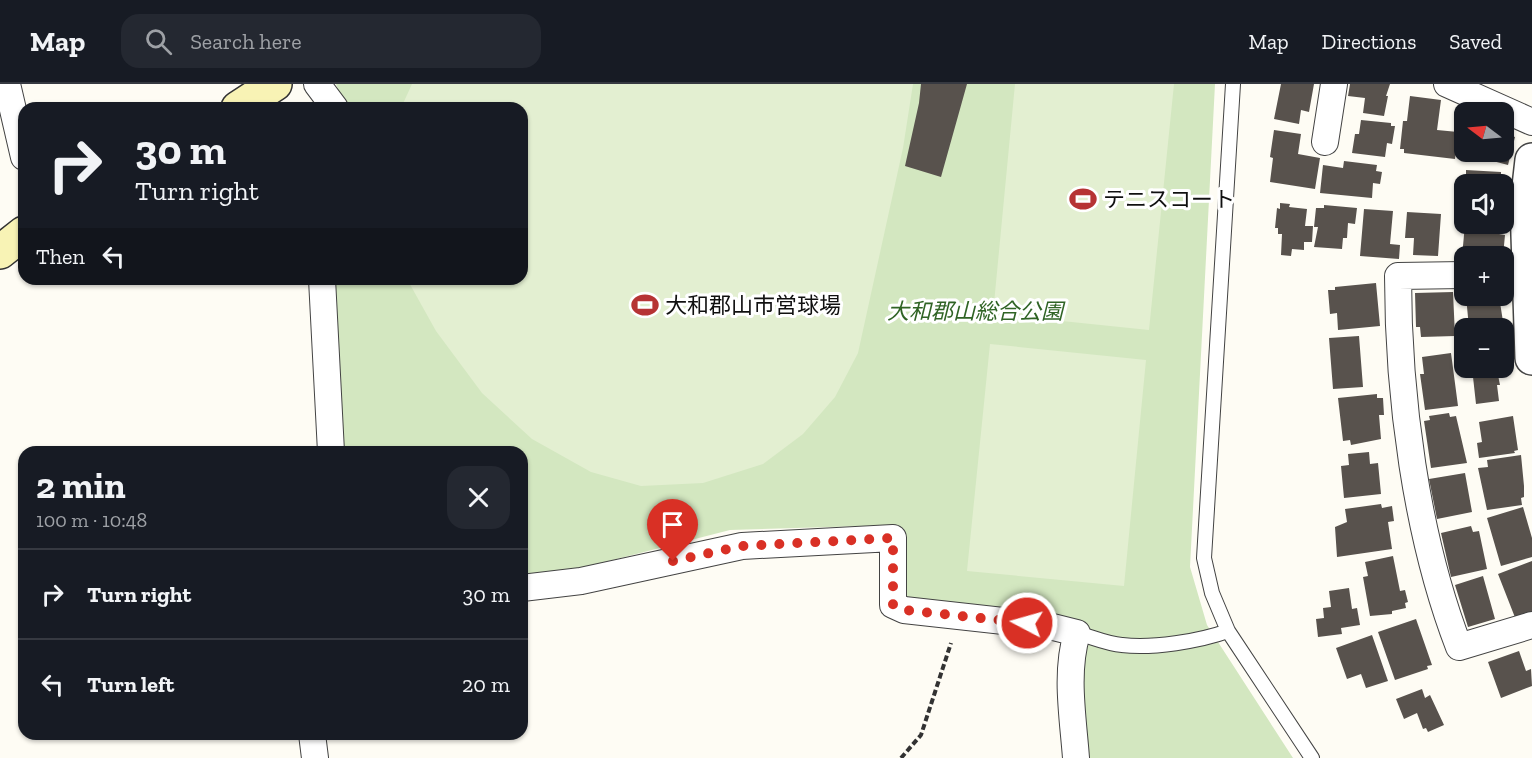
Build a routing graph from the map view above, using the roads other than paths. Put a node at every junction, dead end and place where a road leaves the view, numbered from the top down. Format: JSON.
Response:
{"nodes":[{"id":1,"x":6,"y":84,"type":"edge"},
{"id":2,"x":275,"y":84,"type":"edge"},
{"id":3,"x":317,"y":84,"type":"edge"},
{"id":4,"x":1233,"y":84,"type":"edge"},
{"id":5,"x":1334,"y":84,"type":"edge"},
{"id":6,"x":1447,"y":84,"type":"edge"},
{"id":7,"x":247,"y":102,"type":"edge"},
{"id":8,"x":330,"y":102,"type":"edge"},
{"id":9,"x":1532,"y":122,"type":"edge"},
{"id":10,"x":18,"y":133,"type":"edge"},
{"id":11,"x":1326,"y":142,"type":"dead end"},
{"id":12,"x":1532,"y":160,"type":"edge"},
{"id":13,"x":18,"y":238,"type":"edge"},
{"id":14,"x":0,"y":252,"type":"edge"},
{"id":15,"x":1454,"y":275,"type":"edge"},
{"id":16,"x":1516,"y":275,"type":"edge"},
{"id":17,"x":322,"y":285,"type":"edge"},
{"id":18,"x":1532,"y":358,"type":"edge"},
{"id":19,"x":331,"y":446,"type":"edge"},
{"id":20,"x":528,"y":587,"type":"edge"},
{"id":21,"x":1532,"y":625,"type":"edge"},
{"id":22,"x":1228,"y":631,"type":"junction"},
{"id":23,"x":1077,"y":633,"type":"junction"},
{"id":24,"x":313,"y":740,"type":"edge"},
{"id":25,"x":315,"y":758,"type":"edge"},
{"id":26,"x":1076,"y":758,"type":"edge"},
{"id":27,"x":1312,"y":758,"type":"edge"}],
"edges":[{"from":1,"to":10,"type":"street"},
{"from":2,"to":7,"type":"main road"},
{"from":3,"to":8,"type":"street"},
{"from":4,"to":22,"type":"lane"},
{"from":5,"to":11,"type":"street"},
{"from":6,"to":9,"type":"street"},
{"from":12,"to":16,"type":"street"},
{"from":13,"to":14,"type":"main road"},
{"from":15,"to":21,"type":"street"},
{"from":16,"to":18,"type":"street"},
{"from":17,"to":19,"type":"street"},
{"from":20,"to":23,"type":"street"},
{"from":22,"to":23,"type":"lane"},
{"from":22,"to":27,"type":"lane"},
{"from":23,"to":26,"type":"street"},
{"from":24,"to":25,"type":"street"}]}
